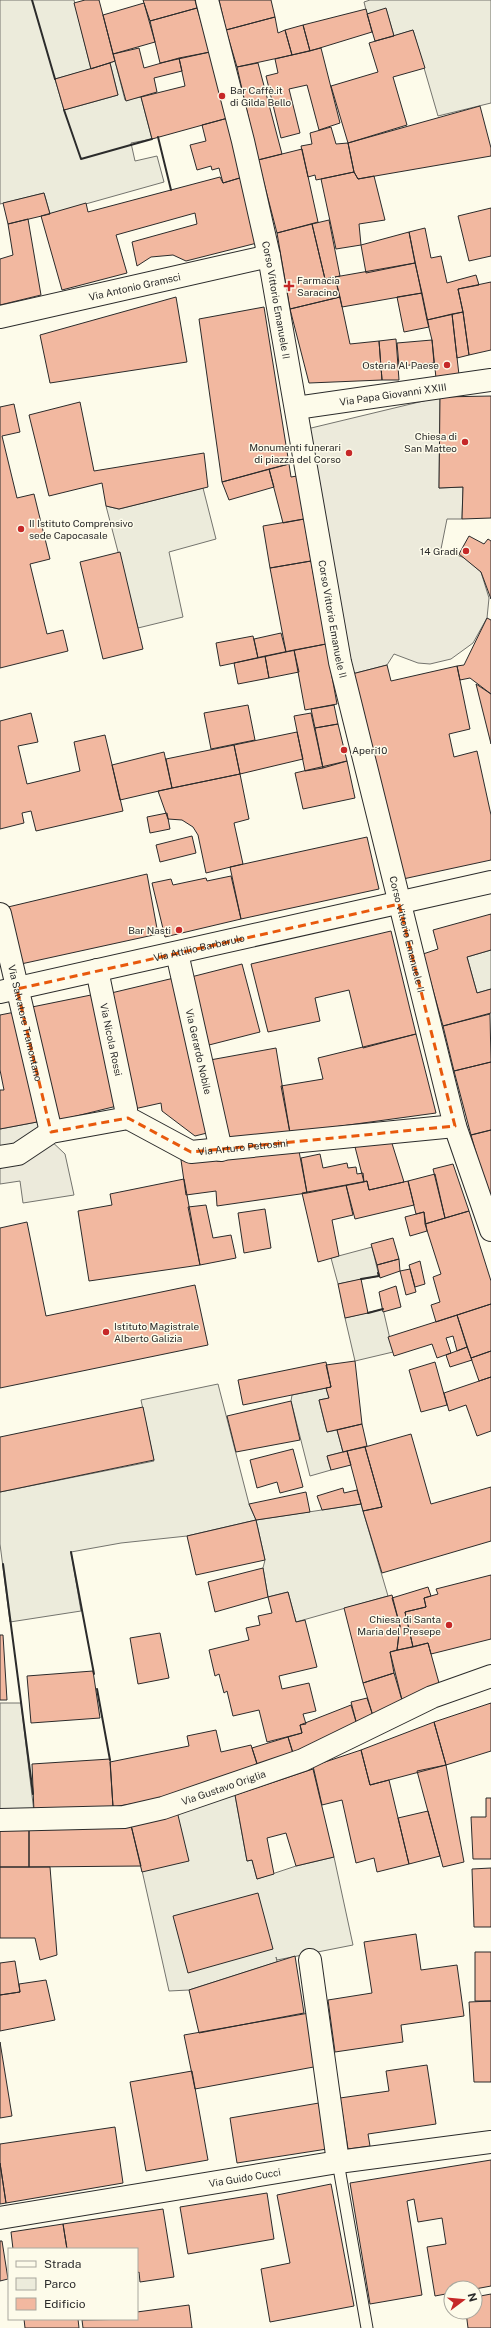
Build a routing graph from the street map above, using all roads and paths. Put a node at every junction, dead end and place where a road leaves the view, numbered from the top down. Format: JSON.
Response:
{"nodes":[{"id":1,"x":207,"y":0,"type":"edge"},
{"id":2,"x":269,"y":256,"type":"junction"},
{"id":3,"x":0,"y":317,"type":"edge"},
{"id":4,"x":491,"y":380,"type":"edge"},
{"id":5,"x":296,"y":408,"type":"junction"},
{"id":6,"x":491,"y":882,"type":"edge"},
{"id":7,"x":399,"y":904,"type":"junction"},
{"id":8,"x":0,"y":914,"type":"edge"},
{"id":9,"x":177,"y":953,"type":"junction"},
{"id":10,"x":97,"y":970,"type":"junction"},
{"id":11,"x":9,"y":990,"type":"edge"},
{"id":12,"x":126,"y":1110,"type":"dead end"},
{"id":13,"x":455,"y":1126,"type":"junction"},
{"id":14,"x":51,"y":1132,"type":"junction"},
{"id":15,"x":222,"y":1150,"type":"junction"},
{"id":16,"x":0,"y":1157,"type":"edge"},
{"id":17,"x":491,"y":1230,"type":"edge"},
{"id":18,"x":491,"y":1676,"type":"edge"},
{"id":19,"x":0,"y":1820,"type":"edge"},
{"id":20,"x":310,"y":1960,"type":"dead end"},
{"id":21,"x":491,"y":2142,"type":"edge"},
{"id":22,"x":338,"y":2162,"type":"junction"},
{"id":23,"x":0,"y":2218,"type":"edge"},
{"id":24,"x":367,"y":2328,"type":"edge"}],
"edges":[{"from":1,"to":2,"type":"street","name":"Corso Vittorio Emanuele II"},
{"from":2,"to":3,"type":"street","name":"Via Antonio Gramsci"},
{"from":2,"to":5,"type":"street","name":"Corso Vittorio Emanuele II"},
{"from":4,"to":5,"type":"street","name":"Via Papa Giovanni XXIII"},
{"from":5,"to":7,"type":"street","name":"Corso Vittorio Emanuele II"},
{"from":6,"to":7,"type":"street","name":"Via Attilio Barbarulo"},
{"from":7,"to":9,"type":"street","name":"Via Attilio Barbarulo"},
{"from":7,"to":13,"type":"street","name":"Corso Vittorio Emanuele II"},
{"from":8,"to":11,"type":"street","name":"Via Salvatore Tramontano"},
{"from":9,"to":10,"type":"street","name":"Via Attilio Barbarulo"},
{"from":9,"to":15,"type":"street","name":"Via Gerardo Nobile"},
{"from":10,"to":11,"type":"street","name":"Via Attilio Barbarulo"},
{"from":10,"to":12,"type":"street","name":"Via Nicola Rossi"},
{"from":11,"to":14,"type":"street","name":"Via Salvatore Tramontano"},
{"from":13,"to":15,"type":"street","name":"Via Arturo Petrosini"},
{"from":13,"to":17,"type":"street","name":"Corso Vittorio Emanuele II"},
{"from":14,"to":15,"type":"street","name":"Via Arturo Petrosini"},
{"from":14,"to":16,"type":"street","name":"Via Arturo Petrosini"},
{"from":18,"to":19,"type":"street","name":"Via Gustavo Origlia"},
{"from":20,"to":22,"type":"street"},
{"from":21,"to":22,"type":"street","name":"Via Guido Cucci"},
{"from":22,"to":23,"type":"street","name":"Via Guido Cucci"},
{"from":22,"to":24,"type":"lane"}]}
